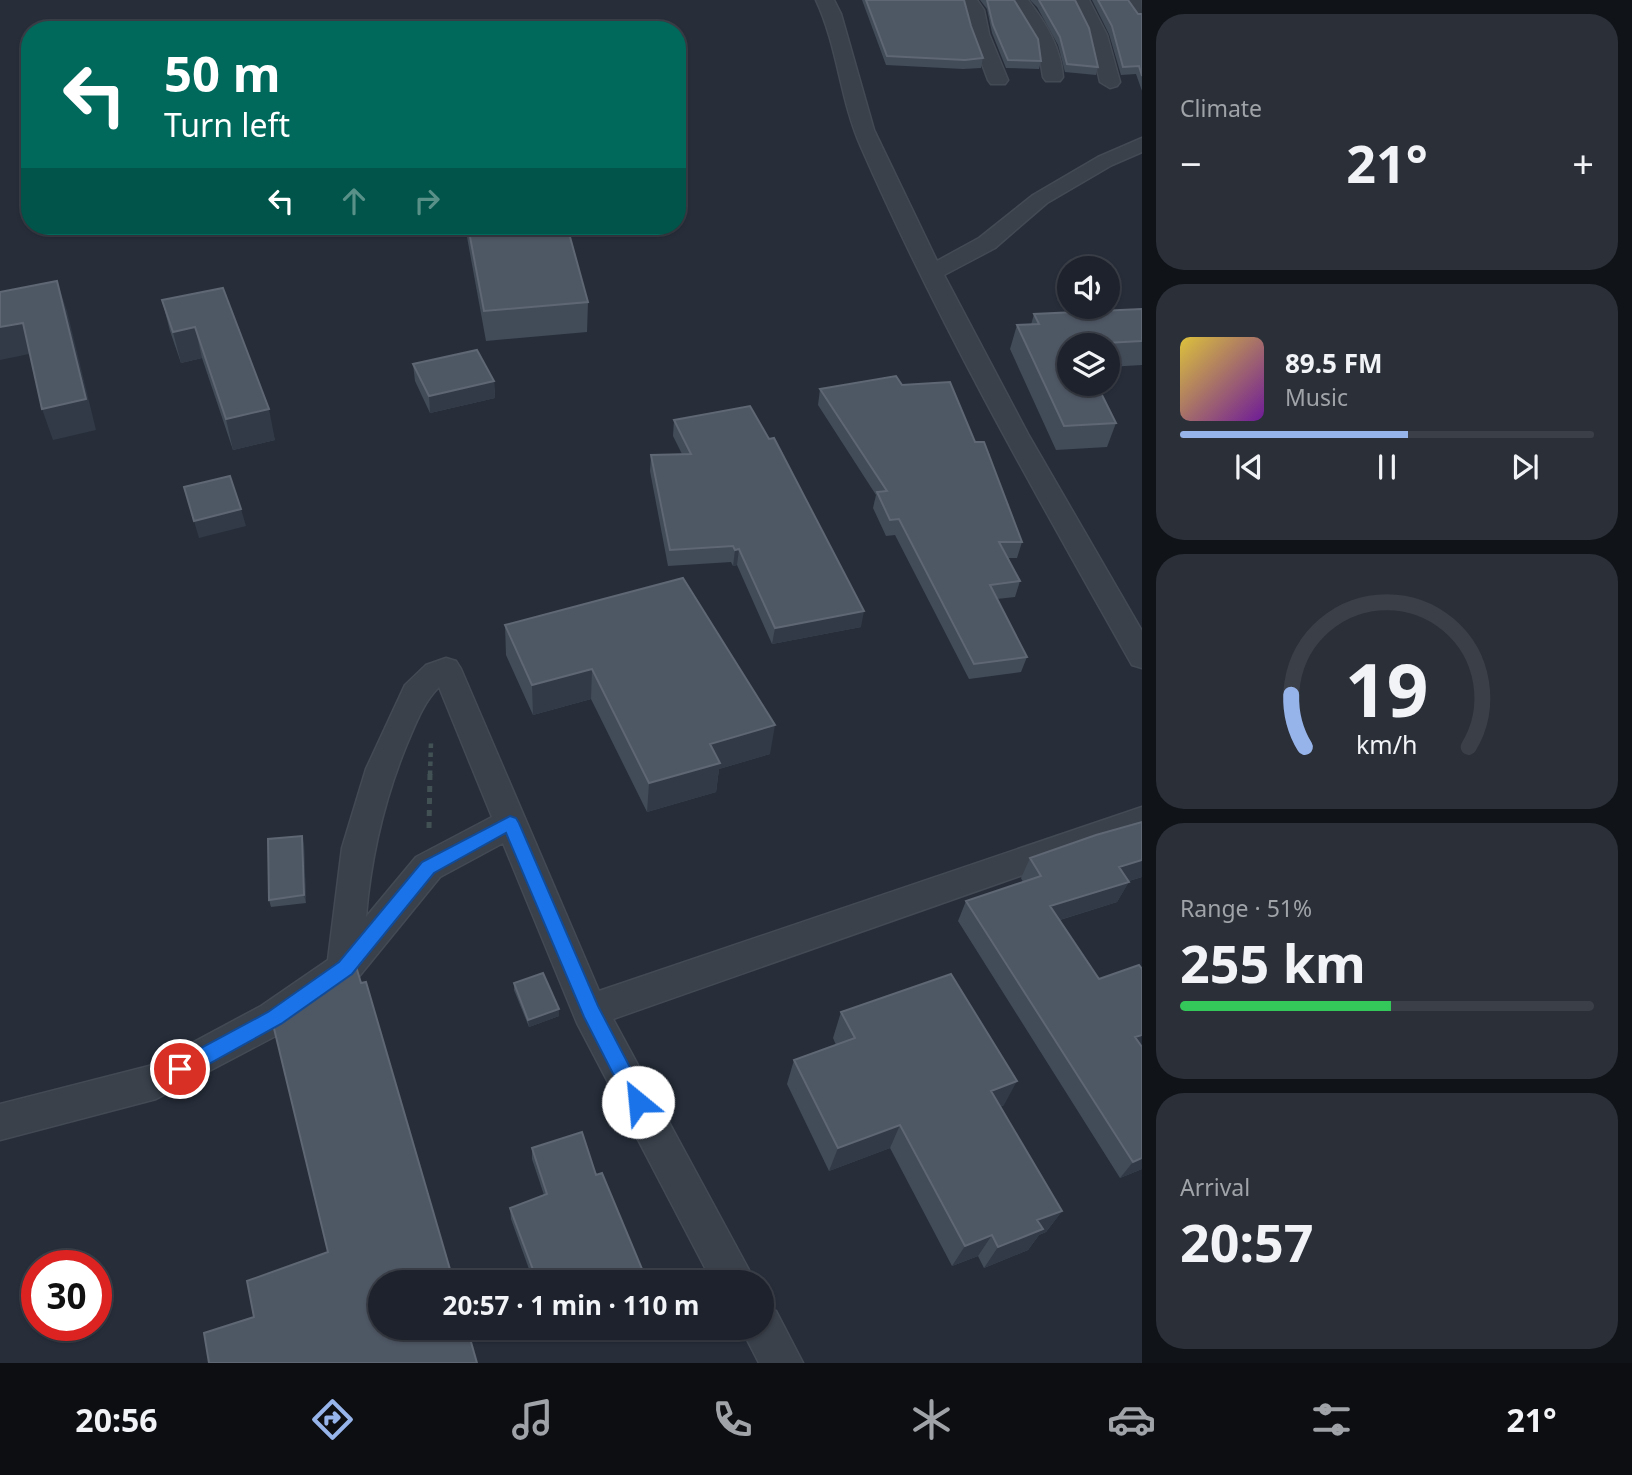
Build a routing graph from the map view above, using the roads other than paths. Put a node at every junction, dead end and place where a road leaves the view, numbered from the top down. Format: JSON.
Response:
{"nodes":[{"id":1,"x":825,"y":0,"type":"edge"},
{"id":2,"x":968,"y":0,"type":"edge"},
{"id":3,"x":1019,"y":0,"type":"edge"},
{"id":4,"x":1080,"y":0,"type":"edge"},
{"id":5,"x":1132,"y":0,"type":"edge"},
{"id":6,"x":1142,"y":15,"type":"edge"},
{"id":7,"x":1053,"y":77,"type":"dead end"},
{"id":8,"x":998,"y":80,"type":"dead end"},
{"id":9,"x":1110,"y":82,"type":"dead end"},
{"id":10,"x":1142,"y":144,"type":"edge"},
{"id":11,"x":933,"y":272,"type":"junction"},
{"id":12,"x":1142,"y":657,"type":"edge"},
{"id":13,"x":1142,"y":820,"type":"edge"},
{"id":14,"x":510,"y":823,"type":"junction"},
{"id":15,"x":345,"y":968,"type":"junction"},
{"id":16,"x":590,"y":1011,"type":"junction"},
{"id":17,"x":0,"y":1122,"type":"edge"},
{"id":18,"x":729,"y":1270,"type":"edge"},
{"id":19,"x":769,"y":1340,"type":"edge"},
{"id":20,"x":782,"y":1363,"type":"edge"}],
"edges":[{"from":1,"to":11,"type":"street"},
{"from":2,"to":8,"type":"street"},
{"from":3,"to":7,"type":"street"},
{"from":4,"to":9,"type":"street"},
{"from":5,"to":6,"type":"street"},
{"from":10,"to":11,"type":"street"},
{"from":11,"to":12,"type":"street"},
{"from":13,"to":16,"type":"street"},
{"from":14,"to":15,"type":"street"},
{"from":14,"to":15,"type":"street"},
{"from":14,"to":16,"type":"street"},
{"from":15,"to":17,"type":"street"},
{"from":16,"to":18,"type":"street"},
{"from":19,"to":20,"type":"street"}]}
